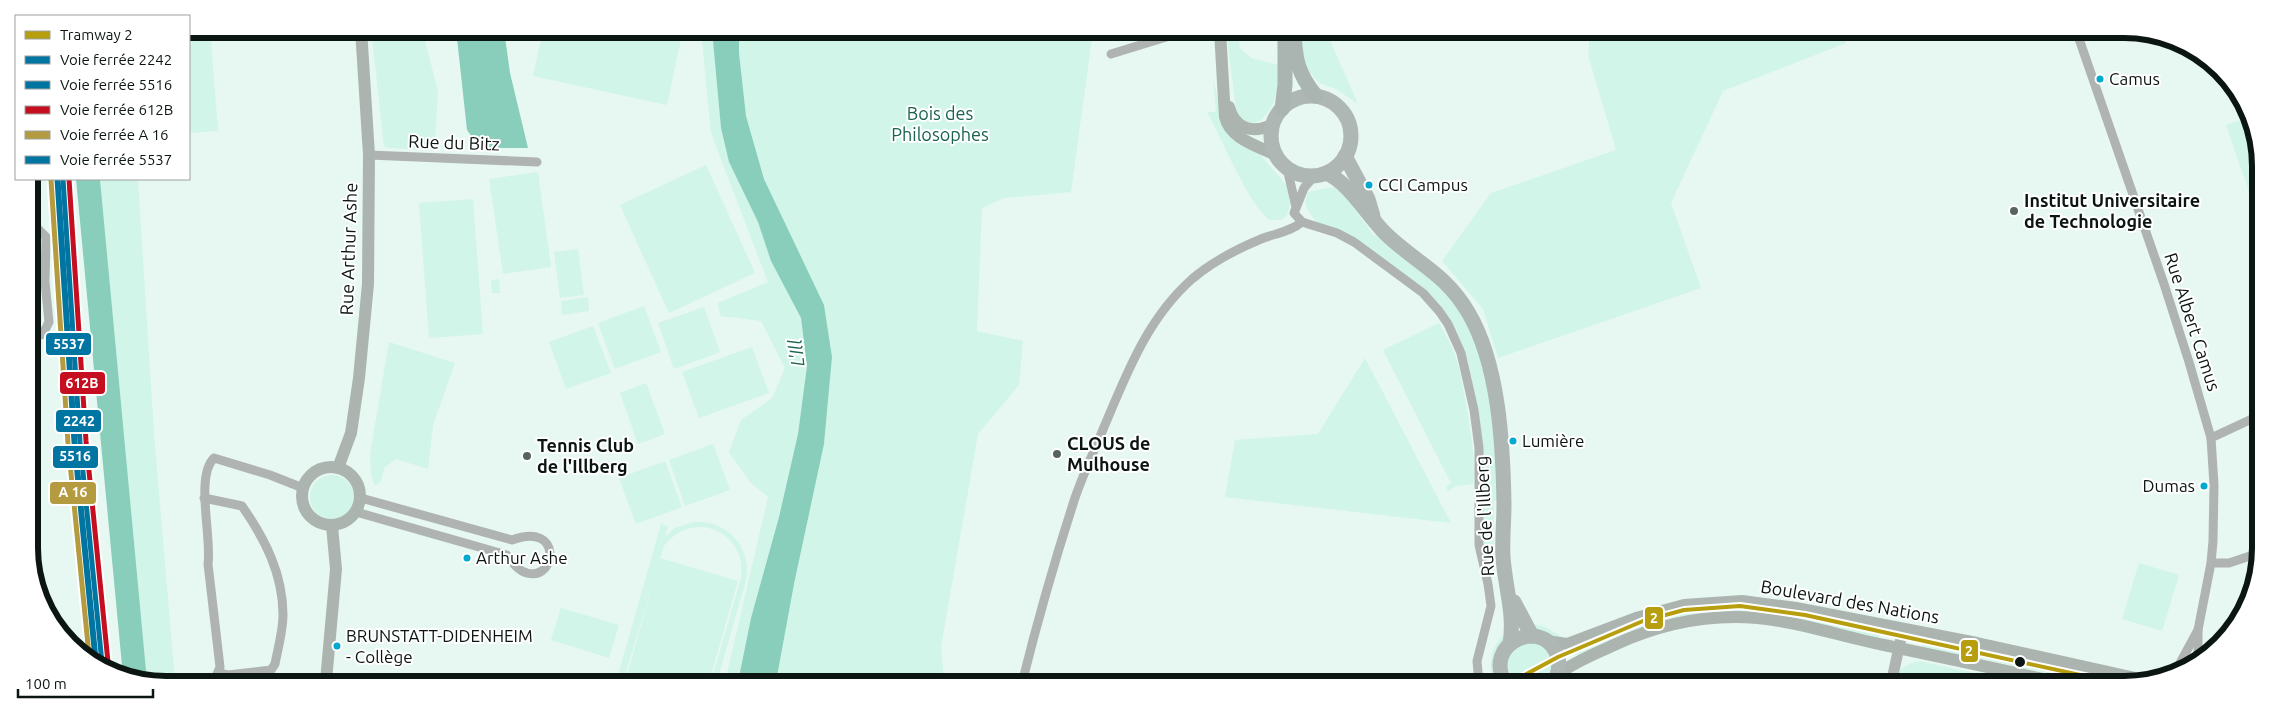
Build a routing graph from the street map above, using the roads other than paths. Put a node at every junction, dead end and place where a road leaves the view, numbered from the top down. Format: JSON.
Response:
{"nodes":[{"id":1,"x":362,"y":37,"type":"edge"},
{"id":2,"x":1166,"y":37,"type":"edge"},
{"id":3,"x":1220,"y":37,"type":"edge"},
{"id":4,"x":1285,"y":37,"type":"edge"},
{"id":5,"x":1294,"y":37,"type":"edge"},
{"id":6,"x":2078,"y":37,"type":"edge"},
{"id":7,"x":1111,"y":54,"type":"dead end"},
{"id":8,"x":1224,"y":87,"type":"junction"},
{"id":9,"x":1316,"y":96,"type":"junction"},
{"id":10,"x":1282,"y":109,"type":"junction"},
{"id":11,"x":1273,"y":124,"type":"junction"},
{"id":12,"x":369,"y":155,"type":"junction"},
{"id":13,"x":1276,"y":155,"type":"junction"},
{"id":14,"x":1345,"y":156,"type":"junction"},
{"id":15,"x":537,"y":162,"type":"dead end"},
{"id":16,"x":1287,"y":168,"type":"junction"},
{"id":17,"x":1320,"y":174,"type":"junction"},
{"id":18,"x":1295,"y":210,"type":"junction"},
{"id":19,"x":1373,"y":218,"type":"junction"},
{"id":20,"x":1302,"y":222,"type":"junction"},
{"id":21,"x":38,"y":230,"type":"edge"},
{"id":22,"x":38,"y":336,"type":"edge"},
{"id":23,"x":2252,"y":419,"type":"edge"},
{"id":24,"x":2211,"y":438,"type":"junction"},
{"id":25,"x":338,"y":468,"type":"junction"},
{"id":26,"x":303,"y":488,"type":"junction"},
{"id":27,"x":204,"y":498,"type":"junction"},
{"id":28,"x":360,"y":498,"type":"junction"},
{"id":29,"x":356,"y":512,"type":"junction"},
{"id":30,"x":332,"y":526,"type":"junction"},
{"id":31,"x":2251,"y":556,"type":"edge"},
{"id":32,"x":2211,"y":563,"type":"junction"},
{"id":33,"x":1507,"y":588,"type":"junction"},
{"id":34,"x":1903,"y":629,"type":"junction"},
{"id":35,"x":2198,"y":630,"type":"junction"},
{"id":36,"x":1539,"y":638,"type":"junction"},
{"id":37,"x":1510,"y":644,"type":"junction"},
{"id":38,"x":1899,"y":648,"type":"junction"},
{"id":39,"x":2198,"y":652,"type":"edge"},
{"id":40,"x":2180,"y":663,"type":"edge"},
{"id":41,"x":216,"y":676,"type":"edge"},
{"id":42,"x":220,"y":676,"type":"edge"},
{"id":43,"x":326,"y":676,"type":"edge"},
{"id":44,"x":1024,"y":676,"type":"edge"},
{"id":45,"x":1478,"y":676,"type":"edge"},
{"id":46,"x":1502,"y":676,"type":"edge"},
{"id":47,"x":1556,"y":676,"type":"edge"},
{"id":48,"x":1560,"y":676,"type":"edge"},
{"id":49,"x":1892,"y":676,"type":"edge"},
{"id":50,"x":2028,"y":676,"type":"edge"},
{"id":51,"x":2126,"y":676,"type":"edge"}],
"edges":[{"from":1,"to":12,"type":"main road","name":"Rue Arthur Ashe"},
{"from":2,"to":7,"type":"street"},
{"from":3,"to":8,"type":"main road"},
{"from":4,"to":10,"type":"highway"},
{"from":5,"to":9,"type":"highway"},
{"from":6,"to":24,"type":"street","name":"Rue Albert Camus"},
{"from":8,"to":11,"type":"main road"},
{"from":8,"to":13,"type":"main road"},
{"from":9,"to":10,"type":"main road"},
{"from":9,"to":14,"type":"main road"},
{"from":10,"to":11,"type":"main road"},
{"from":11,"to":13,"type":"main road"},
{"from":12,"to":15,"type":"street","name":"Rue du Bitz"},
{"from":12,"to":25,"type":"main road","name":"Rue Arthur Ashe"},
{"from":13,"to":16,"type":"main road"},
{"from":14,"to":17,"type":"main road"},
{"from":14,"to":19,"type":"main road"},
{"from":16,"to":17,"type":"main road"},
{"from":16,"to":18,"type":"street"},
{"from":17,"to":18,"type":"street"},
{"from":17,"to":19,"type":"main road"},
{"from":18,"to":20,"type":"street"},
{"from":19,"to":33,"type":"main road","name":"Rue de l'Illberg"},
{"from":20,"to":44,"type":"street"},
{"from":20,"to":45,"type":"street"},
{"from":21,"to":22,"type":"street"},
{"from":23,"to":24,"type":"street"},
{"from":24,"to":32,"type":"street","name":"Rue Albert Camus"},
{"from":25,"to":26,"type":"main road"},
{"from":25,"to":28,"type":"main road"},
{"from":26,"to":27,"type":"street"},
{"from":26,"to":30,"type":"main road"},
{"from":27,"to":41,"type":"street"},
{"from":27,"to":42,"type":"street"},
{"from":28,"to":29,"type":"main road"},
{"from":28,"to":29,"type":"street"},
{"from":29,"to":30,"type":"main road"},
{"from":30,"to":43,"type":"main road"},
{"from":31,"to":32,"type":"street"},
{"from":32,"to":35,"type":"street","name":"Rue Albert Camus"},
{"from":33,"to":36,"type":"main road","name":"Rue de l'Illberg"},
{"from":33,"to":37,"type":"main road","name":"Rue de l'Illberg"},
{"from":34,"to":36,"type":"main road","name":"Boulevard des Nations"},
{"from":34,"to":38,"type":"street"},
{"from":34,"to":51,"type":"main road","name":"Boulevard des Nations"},
{"from":35,"to":39,"type":"street","name":"Rue Albert Camus"},
{"from":35,"to":40,"type":"street","name":"Rue Albert Camus"},
{"from":36,"to":37,"type":"main road"},
{"from":36,"to":47,"type":"main road","name":"Rue de l'Illberg"},
{"from":37,"to":46,"type":"main road","name":"Rue de l'Illberg"},
{"from":38,"to":48,"type":"main road","name":"Boulevard des Nations"},
{"from":38,"to":49,"type":"street"},
{"from":38,"to":50,"type":"main road","name":"Boulevard des Nations"}]}
